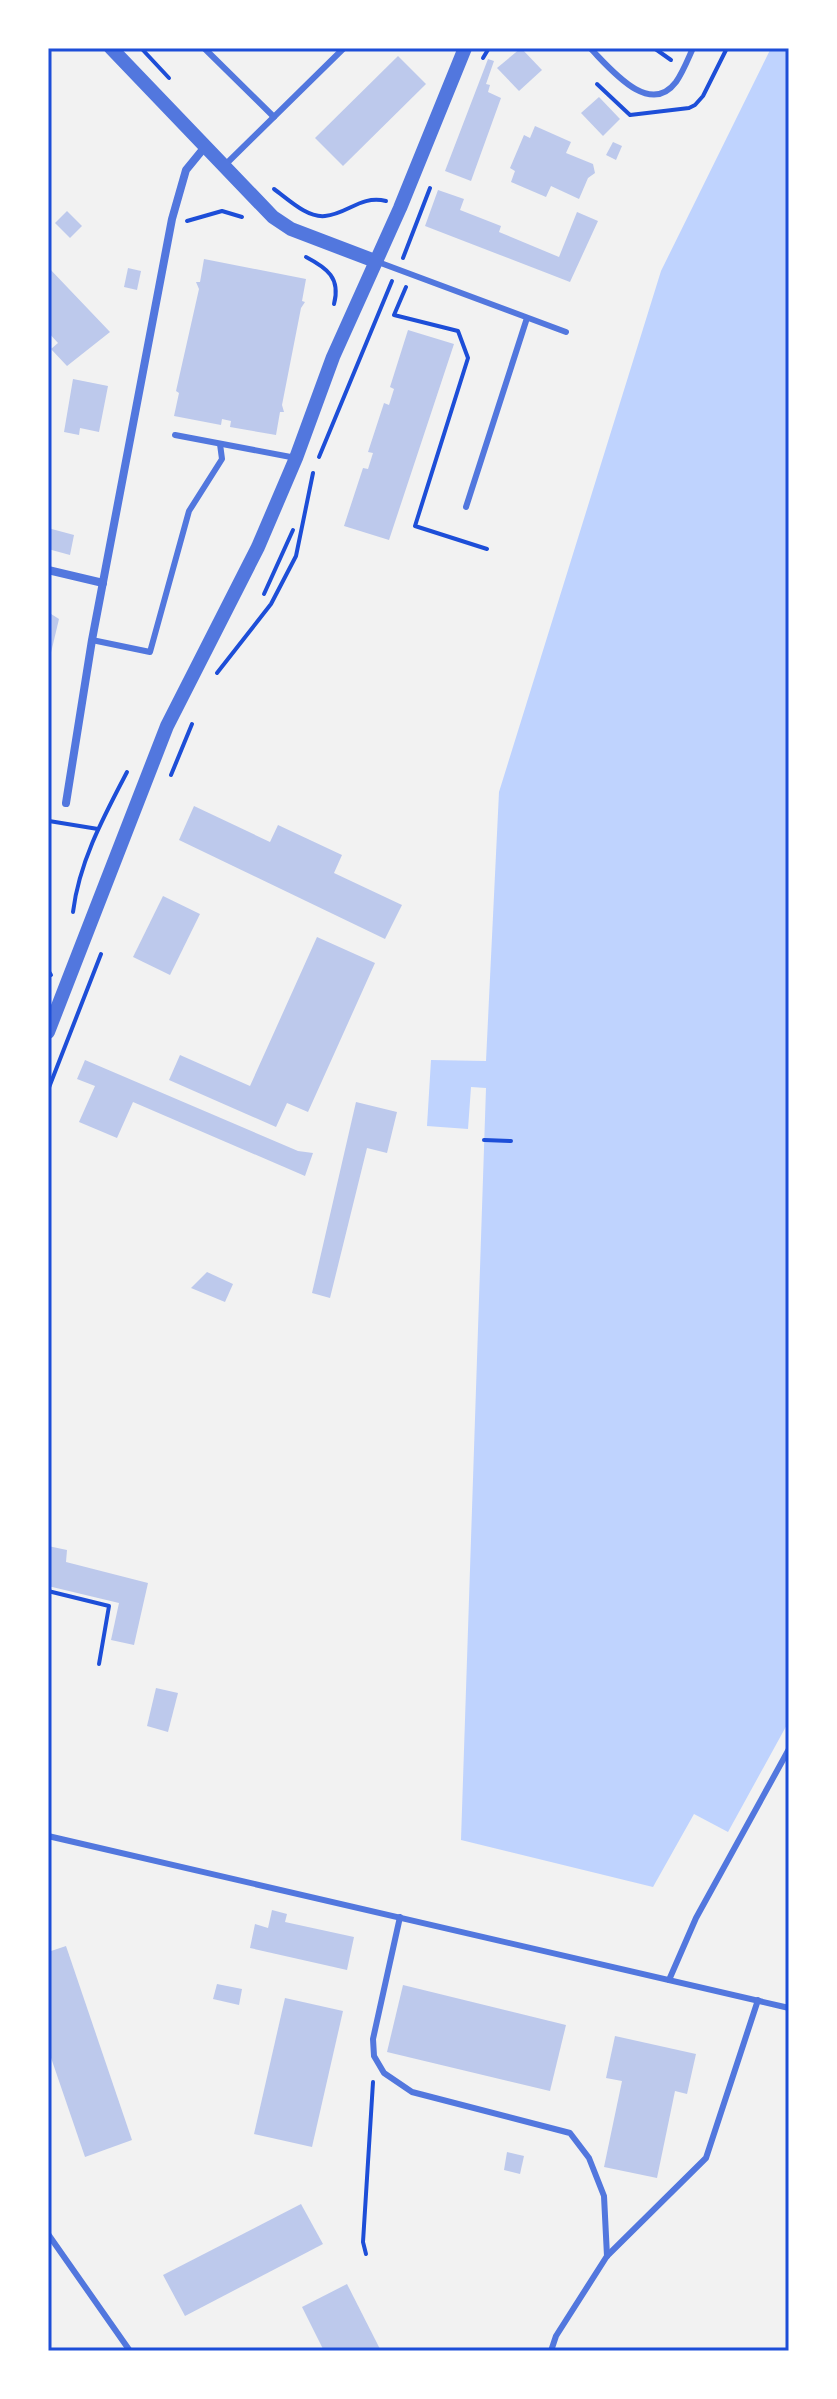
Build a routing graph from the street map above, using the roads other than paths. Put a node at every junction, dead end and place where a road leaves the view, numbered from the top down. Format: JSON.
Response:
{"nodes":[{"id":1,"x":111,"y":48,"type":"edge"},
{"id":2,"x":204,"y":48,"type":"edge"},
{"id":3,"x":344,"y":48,"type":"edge"},
{"id":4,"x":465,"y":48,"type":"edge"},
{"id":5,"x":590,"y":48,"type":"edge"},
{"id":6,"x":693,"y":48,"type":"edge"},
{"id":7,"x":274,"y":117,"type":"junction"},
{"id":8,"x":204,"y":148,"type":"junction"},
{"id":9,"x":222,"y":168,"type":"junction"},
{"id":10,"x":375,"y":261,"type":"junction"},
{"id":11,"x":527,"y":318,"type":"junction"},
{"id":12,"x":566,"y":332,"type":"dead end"},
{"id":13,"x":175,"y":435,"type":"dead end"},
{"id":14,"x":220,"y":444,"type":"junction"},
{"id":15,"x":296,"y":458,"type":"junction"},
{"id":16,"x":466,"y":507,"type":"dead end"},
{"id":17,"x":48,"y":570,"type":"edge"},
{"id":18,"x":103,"y":583,"type":"junction"},
{"id":19,"x":92,"y":640,"type":"junction"},
{"id":20,"x":66,"y":803,"type":"dead end"},
{"id":21,"x":48,"y":1032,"type":"edge"},
{"id":22,"x":789,"y":1749,"type":"edge"},
{"id":23,"x":48,"y":1836,"type":"edge"},
{"id":24,"x":400,"y":1917,"type":"junction"},
{"id":25,"x":669,"y":1980,"type":"junction"},
{"id":26,"x":758,"y":2000,"type":"junction"},
{"id":27,"x":789,"y":2008,"type":"edge"},
{"id":28,"x":48,"y":2234,"type":"edge"},
{"id":29,"x":607,"y":2256,"type":"junction"},
{"id":30,"x":130,"y":2351,"type":"edge"},
{"id":31,"x":551,"y":2351,"type":"edge"}],
"edges":[{"from":1,"to":8,"type":"street"},
{"from":2,"to":7,"type":"lane"},
{"from":3,"to":7,"type":"lane"},
{"from":4,"to":10,"type":"street"},
{"from":5,"to":6,"type":"lane"},
{"from":7,"to":9,"type":"lane"},
{"from":8,"to":9,"type":"street"},
{"from":8,"to":18,"type":"street"},
{"from":9,"to":10,"type":"street"},
{"from":10,"to":11,"type":"lane"},
{"from":10,"to":15,"type":"street"},
{"from":11,"to":12,"type":"lane"},
{"from":11,"to":16,"type":"lane"},
{"from":13,"to":14,"type":"lane"},
{"from":14,"to":15,"type":"lane"},
{"from":14,"to":19,"type":"lane"},
{"from":15,"to":21,"type":"street"},
{"from":17,"to":18,"type":"street"},
{"from":18,"to":19,"type":"street"},
{"from":19,"to":20,"type":"street"},
{"from":22,"to":25,"type":"lane"},
{"from":23,"to":24,"type":"lane"},
{"from":24,"to":25,"type":"lane"},
{"from":24,"to":29,"type":"lane"},
{"from":25,"to":26,"type":"lane"},
{"from":26,"to":27,"type":"lane"},
{"from":26,"to":29,"type":"lane"},
{"from":28,"to":30,"type":"lane"},
{"from":29,"to":31,"type":"lane"}]}
